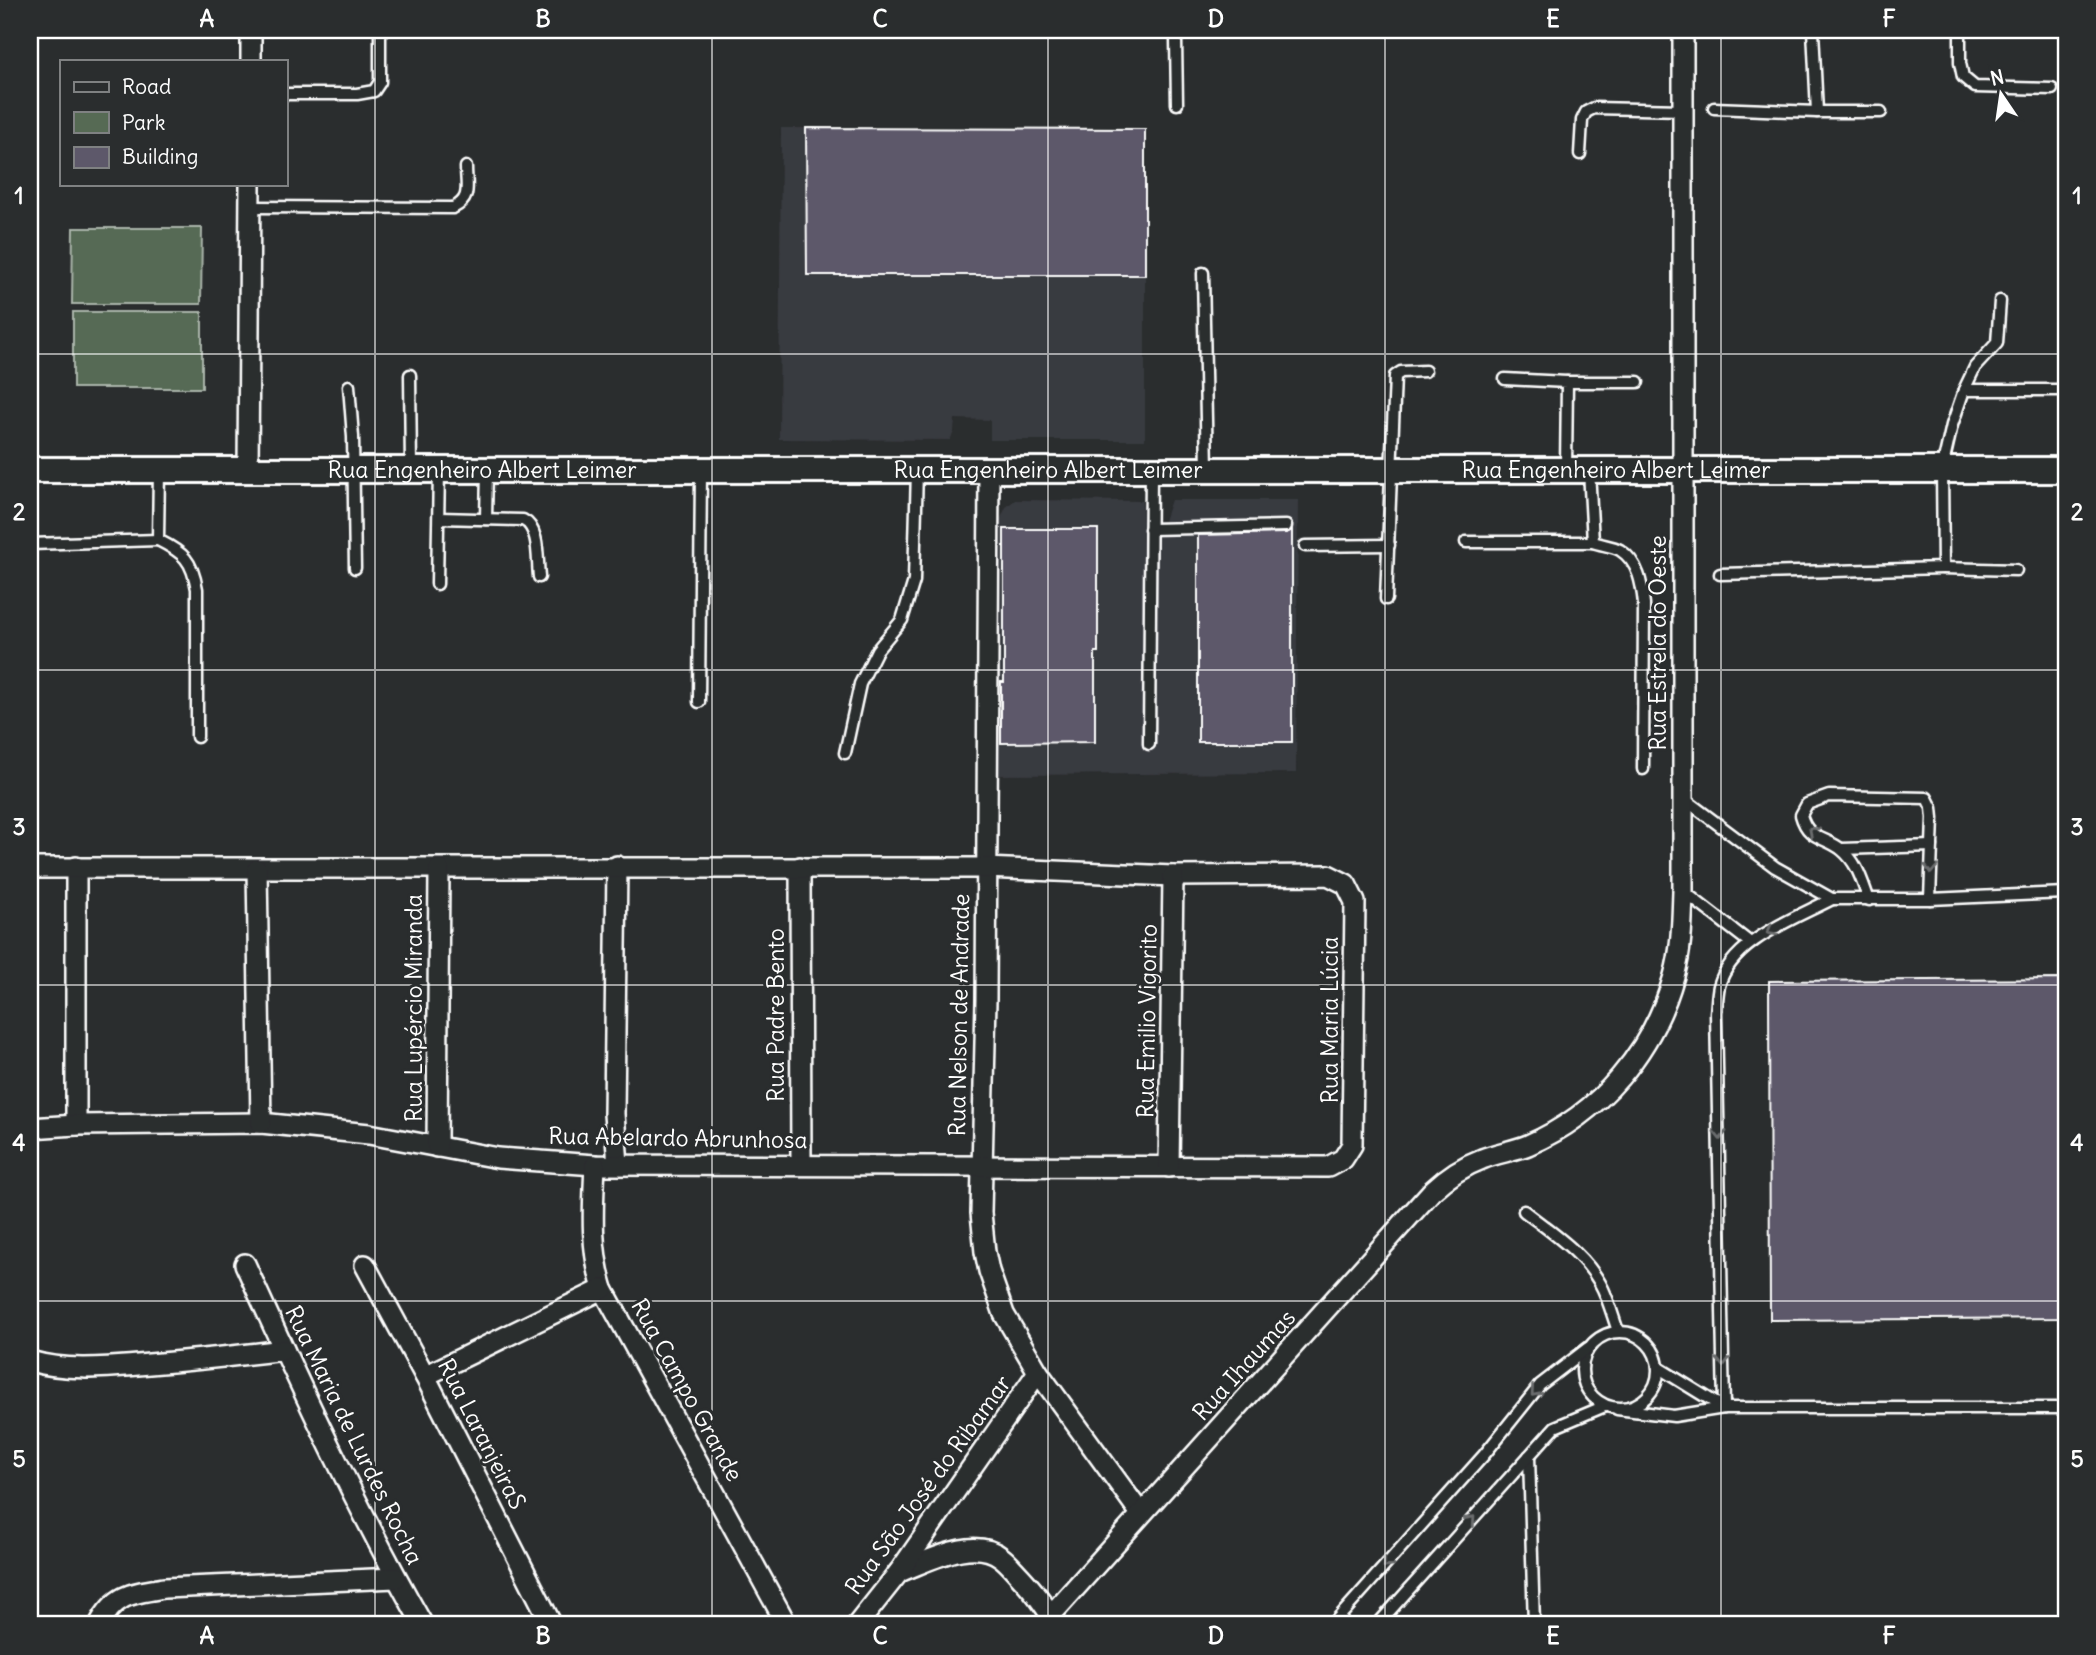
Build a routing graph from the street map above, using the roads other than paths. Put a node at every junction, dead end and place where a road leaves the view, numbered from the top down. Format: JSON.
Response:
{"nodes":[{"id":1,"x":251,"y":30,"type":"edge"},
{"id":2,"x":380,"y":30,"type":"edge"},
{"id":3,"x":1180,"y":30,"type":"edge"},
{"id":4,"x":1683,"y":30,"type":"edge"},
{"id":5,"x":1814,"y":30,"type":"edge"},
{"id":6,"x":1959,"y":30,"type":"edge"},
{"id":7,"x":251,"y":60,"type":"edge"},
{"id":8,"x":2052,"y":89,"type":"dead end"},
{"id":9,"x":287,"y":94,"type":"edge"},
{"id":10,"x":1177,"y":104,"type":"dead end"},
{"id":11,"x":1714,"y":108,"type":"dead end"},
{"id":12,"x":1683,"y":110,"type":"junction"},
{"id":13,"x":1817,"y":112,"type":"junction"},
{"id":14,"x":1881,"y":112,"type":"dead end"},
{"id":15,"x":1580,"y":154,"type":"dead end"},
{"id":16,"x":466,"y":167,"type":"dead end"},
{"id":17,"x":250,"y":186,"type":"edge"},
{"id":18,"x":250,"y":206,"type":"junction"},
{"id":19,"x":1203,"y":273,"type":"dead end"},
{"id":20,"x":2000,"y":301,"type":"dead end"},
{"id":21,"x":1425,"y":371,"type":"dead end"},
{"id":22,"x":410,"y":375,"type":"dead end"},
{"id":23,"x":1505,"y":379,"type":"dead end"},
{"id":24,"x":1638,"y":382,"type":"dead end"},
{"id":25,"x":1567,"y":383,"type":"junction"},
{"id":26,"x":349,"y":386,"type":"dead end"},
{"id":27,"x":1964,"y":390,"type":"junction"},
{"id":28,"x":2059,"y":390,"type":"dead end"},
{"id":29,"x":30,"y":470,"type":"edge"},
{"id":30,"x":159,"y":470,"type":"junction"},
{"id":31,"x":248,"y":470,"type":"junction"},
{"id":32,"x":354,"y":470,"type":"junction"},
{"id":33,"x":411,"y":470,"type":"junction"},
{"id":34,"x":439,"y":470,"type":"junction"},
{"id":35,"x":487,"y":470,"type":"junction"},
{"id":36,"x":701,"y":470,"type":"junction"},
{"id":37,"x":917,"y":470,"type":"junction"},
{"id":38,"x":989,"y":470,"type":"junction"},
{"id":39,"x":1150,"y":470,"type":"junction"},
{"id":40,"x":1207,"y":470,"type":"junction"},
{"id":41,"x":1391,"y":470,"type":"junction"},
{"id":42,"x":1578,"y":470,"type":"junction"},
{"id":43,"x":1683,"y":470,"type":"junction"},
{"id":44,"x":1942,"y":470,"type":"junction"},
{"id":45,"x":2066,"y":470,"type":"edge"},
{"id":46,"x":439,"y":518,"type":"junction"},
{"id":47,"x":486,"y":519,"type":"junction"},
{"id":48,"x":1286,"y":526,"type":"dead end"},
{"id":49,"x":1150,"y":529,"type":"junction"},
{"id":50,"x":158,"y":540,"type":"junction"},
{"id":51,"x":1466,"y":542,"type":"dead end"},
{"id":52,"x":1593,"y":542,"type":"junction"},
{"id":53,"x":30,"y":544,"type":"edge"},
{"id":54,"x":1389,"y":545,"type":"junction"},
{"id":55,"x":1305,"y":546,"type":"dead end"},
{"id":56,"x":355,"y":568,"type":"dead end"},
{"id":57,"x":1943,"y":568,"type":"junction"},
{"id":58,"x":2016,"y":570,"type":"dead end"},
{"id":59,"x":1720,"y":574,"type":"dead end"},
{"id":60,"x":539,"y":576,"type":"dead end"},
{"id":61,"x":437,"y":584,"type":"dead end"},
{"id":62,"x":1386,"y":599,"type":"dead end"},
{"id":63,"x":699,"y":702,"type":"dead end"},
{"id":64,"x":197,"y":737,"type":"dead end"},
{"id":65,"x":1149,"y":744,"type":"dead end"},
{"id":66,"x":845,"y":753,"type":"dead end"},
{"id":67,"x":1643,"y":769,"type":"dead end"},
{"id":68,"x":1683,"y":798,"type":"junction"},
{"id":69,"x":1932,"y":845,"type":"junction"},
{"id":70,"x":1842,"y":849,"type":"junction"},
{"id":71,"x":617,"y":866,"type":"junction"},
{"id":72,"x":76,"y":867,"type":"junction"},
{"id":73,"x":800,"y":867,"type":"junction"},
{"id":74,"x":30,"y":868,"type":"edge"},
{"id":75,"x":985,"y":868,"type":"junction"},
{"id":76,"x":257,"y":869,"type":"junction"},
{"id":77,"x":439,"y":869,"type":"junction"},
{"id":78,"x":1173,"y":876,"type":"junction"},
{"id":79,"x":1683,"y":891,"type":"junction"},
{"id":80,"x":2066,"y":893,"type":"edge"},
{"id":81,"x":1832,"y":899,"type":"junction"},
{"id":82,"x":1930,"y":899,"type":"junction"},
{"id":83,"x":1868,"y":900,"type":"junction"},
{"id":84,"x":1749,"y":942,"type":"junction"},
{"id":85,"x":261,"y":1123,"type":"junction"},
{"id":86,"x":76,"y":1125,"type":"junction"},
{"id":87,"x":30,"y":1128,"type":"edge"},
{"id":88,"x":437,"y":1147,"type":"junction"},
{"id":89,"x":1482,"y":1159,"type":"joint"},
{"id":90,"x":618,"y":1164,"type":"junction"},
{"id":91,"x":801,"y":1164,"type":"junction"},
{"id":92,"x":595,"y":1165,"type":"junction"},
{"id":93,"x":982,"y":1166,"type":"junction"},
{"id":94,"x":1169,"y":1167,"type":"junction"},
{"id":95,"x":1328,"y":1167,"type":"joint"},
{"id":96,"x":1524,"y":1211,"type":"dead end"},
{"id":97,"x":246,"y":1264,"type":"dead end"},
{"id":98,"x":366,"y":1265,"type":"dead end"},
{"id":99,"x":603,"y":1289,"type":"junction"},
{"id":100,"x":1618,"y":1331,"type":"junction"},
{"id":101,"x":1588,"y":1348,"type":"junction"},
{"id":102,"x":284,"y":1350,"type":"junction"},
{"id":103,"x":30,"y":1361,"type":"edge"},
{"id":104,"x":1659,"y":1368,"type":"junction"},
{"id":105,"x":1038,"y":1372,"type":"junction"},
{"id":106,"x":425,"y":1376,"type":"junction"},
{"id":107,"x":1605,"y":1406,"type":"junction"},
{"id":108,"x":1724,"y":1408,"type":"junction"},
{"id":109,"x":2066,"y":1408,"type":"edge"},
{"id":110,"x":1616,"y":1409,"type":"junction"},
{"id":111,"x":1529,"y":1456,"type":"junction"},
{"id":112,"x":1141,"y":1514,"type":"junction"},
{"id":113,"x":899,"y":1572,"type":"junction"},
{"id":114,"x":396,"y":1577,"type":"junction"},
{"id":115,"x":1053,"y":1620,"type":"edge"},
{"id":116,"x":99,"y":1625,"type":"edge"},
{"id":117,"x":423,"y":1625,"type":"edge"},
{"id":118,"x":552,"y":1625,"type":"edge"},
{"id":119,"x":787,"y":1625,"type":"edge"},
{"id":120,"x":857,"y":1625,"type":"edge"},
{"id":121,"x":1332,"y":1625,"type":"edge"},
{"id":122,"x":1377,"y":1625,"type":"edge"},
{"id":123,"x":1534,"y":1625,"type":"edge"}],
"edges":[{"from":1,"to":7,"type":"street"},
{"from":2,"to":9,"type":"lane"},
{"from":3,"to":10,"type":"lane"},
{"from":4,"to":12,"type":"street","name":"Rua Estrela do Oeste"},
{"from":5,"to":13,"type":"lane"},
{"from":6,"to":8,"type":"lane"},
{"from":11,"to":13,"type":"lane"},
{"from":12,"to":15,"type":"lane"},
{"from":12,"to":43,"type":"street","name":"Rua Estrela do Oeste"},
{"from":13,"to":14,"type":"lane"},
{"from":16,"to":18,"type":"lane"},
{"from":17,"to":18,"type":"street"},
{"from":18,"to":31,"type":"street"},
{"from":19,"to":40,"type":"lane"},
{"from":20,"to":27,"type":"lane"},
{"from":21,"to":41,"type":"lane"},
{"from":22,"to":33,"type":"lane"},
{"from":23,"to":25,"type":"lane"},
{"from":24,"to":25,"type":"lane"},
{"from":25,"to":42,"type":"lane"},
{"from":26,"to":32,"type":"lane"},
{"from":27,"to":28,"type":"lane"},
{"from":27,"to":44,"type":"lane"},
{"from":29,"to":30,"type":"street","name":"Rua Engenheiro Albert Leimer"},
{"from":30,"to":31,"type":"street","name":"Rua Engenheiro Albert Leimer"},
{"from":30,"to":50,"type":"lane"},
{"from":31,"to":32,"type":"street","name":"Rua Engenheiro Albert Leimer"},
{"from":32,"to":33,"type":"street","name":"Rua Engenheiro Albert Leimer"},
{"from":32,"to":56,"type":"lane"},
{"from":33,"to":34,"type":"street","name":"Rua Engenheiro Albert Leimer"},
{"from":34,"to":35,"type":"street","name":"Rua Engenheiro Albert Leimer"},
{"from":34,"to":46,"type":"lane"},
{"from":35,"to":36,"type":"street","name":"Rua Engenheiro Albert Leimer"},
{"from":35,"to":47,"type":"lane"},
{"from":36,"to":37,"type":"street","name":"Rua Engenheiro Albert Leimer"},
{"from":36,"to":63,"type":"lane"},
{"from":37,"to":38,"type":"street","name":"Rua Engenheiro Albert Leimer"},
{"from":37,"to":66,"type":"lane"},
{"from":38,"to":39,"type":"street","name":"Rua Engenheiro Albert Leimer"},
{"from":38,"to":75,"type":"street","name":"Rua Nelson de Andrade"},
{"from":39,"to":40,"type":"street","name":"Rua Engenheiro Albert Leimer"},
{"from":39,"to":49,"type":"lane"},
{"from":40,"to":41,"type":"street","name":"Rua Engenheiro Albert Leimer"},
{"from":41,"to":42,"type":"street","name":"Rua Engenheiro Albert Leimer"},
{"from":41,"to":54,"type":"lane"},
{"from":42,"to":43,"type":"street","name":"Rua Engenheiro Albert Leimer"},
{"from":42,"to":52,"type":"lane"},
{"from":43,"to":44,"type":"street","name":"Rua Engenheiro Albert Leimer"},
{"from":43,"to":68,"type":"street","name":"Rua Estrela do Oeste"},
{"from":44,"to":45,"type":"street","name":"Rua Engenheiro Albert Leimer"},
{"from":44,"to":57,"type":"lane"},
{"from":46,"to":47,"type":"lane"},
{"from":46,"to":61,"type":"lane"},
{"from":47,"to":60,"type":"lane"},
{"from":48,"to":49,"type":"lane"},
{"from":49,"to":65,"type":"lane"},
{"from":50,"to":53,"type":"lane"},
{"from":50,"to":64,"type":"lane"},
{"from":51,"to":52,"type":"lane"},
{"from":52,"to":67,"type":"lane"},
{"from":54,"to":55,"type":"lane"},
{"from":54,"to":62,"type":"lane"},
{"from":57,"to":58,"type":"lane"},
{"from":57,"to":59,"type":"lane"},
{"from":68,"to":79,"type":"street","name":"Rua Estrela do Oeste"},
{"from":68,"to":81,"type":"lane"},
{"from":69,"to":70,"type":"lane"},
{"from":70,"to":69,"type":"lane","one_way":true},
{"from":69,"to":82,"type":"lane","one_way":true},
{"from":70,"to":83,"type":"lane"},
{"from":71,"to":73,"type":"street"},
{"from":71,"to":77,"type":"street"},
{"from":71,"to":90,"type":"street"},
{"from":72,"to":74,"type":"street"},
{"from":72,"to":76,"type":"street"},
{"from":72,"to":86,"type":"street"},
{"from":73,"to":75,"type":"street"},
{"from":73,"to":91,"type":"street","name":"Rua Padre Bento"},
{"from":75,"to":78,"type":"street"},
{"from":75,"to":93,"type":"street","name":"Rua Nelson de Andrade"},
{"from":76,"to":77,"type":"street"},
{"from":76,"to":85,"type":"street"},
{"from":77,"to":88,"type":"street","name":"Rua Lupércio Miranda"},
{"from":78,"to":94,"type":"street","name":"Rua Emilio Vigorito"},
{"from":78,"to":95,"type":"street","name":"Rua Maria Lúcia"},
{"from":79,"to":84,"type":"lane"},
{"from":79,"to":89,"type":"street","name":"Rua Estrela do Oeste"},
{"from":80,"to":82,"type":"lane"},
{"from":81,"to":83,"type":"lane"},
{"from":81,"to":84,"type":"lane","one_way":true},
{"from":82,"to":83,"type":"lane"},
{"from":84,"to":108,"type":"lane","one_way":true},
{"from":85,"to":86,"type":"street","name":"Rua Abelardo Abrunhosa"},
{"from":85,"to":88,"type":"street","name":"Rua Abelardo Abrunhosa"},
{"from":86,"to":87,"type":"street","name":"Rua Abelardo Abrunhosa"},
{"from":88,"to":92,"type":"street","name":"Rua Abelardo Abrunhosa"},
{"from":89,"to":112,"type":"street","name":"Rua Ihaumas"},
{"from":90,"to":91,"type":"street","name":"Rua Abelardo Abrunhosa"},
{"from":90,"to":92,"type":"street","name":"Rua Abelardo Abrunhosa"},
{"from":91,"to":93,"type":"street","name":"Rua Abelardo Abrunhosa"},
{"from":92,"to":99,"type":"street","name":"Rua Campo Grande"},
{"from":93,"to":94,"type":"street","name":"Rua Abelardo Abrunhosa"},
{"from":93,"to":105,"type":"street","name":"Rua Nelson de Andrade"},
{"from":94,"to":95,"type":"street","name":"Rua Abelardo Abrunhosa"},
{"from":96,"to":100,"type":"lane"},
{"from":97,"to":102,"type":"street","name":"Rua Maria de Lurdes Rocha"},
{"from":98,"to":106,"type":"street","name":"Rua LaranjeiraS"},
{"from":99,"to":106,"type":"street"},
{"from":99,"to":119,"type":"street","name":"Rua Campo Grande"},
{"from":100,"to":101,"type":"lane"},
{"from":100,"to":104,"type":"lane"},
{"from":101,"to":107,"type":"lane"},
{"from":101,"to":121,"type":"lane","one_way":true},
{"from":102,"to":103,"type":"street"},
{"from":102,"to":114,"type":"street","name":"Rua Maria de Lurdes Rocha"},
{"from":104,"to":108,"type":"lane"},
{"from":104,"to":110,"type":"lane"},
{"from":105,"to":112,"type":"street","name":"Rua Nelson de Andrade"},
{"from":105,"to":113,"type":"street","name":"Rua São José do Ribamar"},
{"from":106,"to":118,"type":"street","name":"Rua LaranjeiraS"},
{"from":107,"to":110,"type":"lane"},
{"from":107,"to":111,"type":"lane"},
{"from":108,"to":109,"type":"lane"},
{"from":108,"to":110,"type":"lane"},
{"from":122,"to":111,"type":"lane","one_way":true},
{"from":111,"to":123,"type":"lane"},
{"from":112,"to":115,"type":"street","name":"Rua Ihaumas"},
{"from":113,"to":115,"type":"street"},
{"from":113,"to":120,"type":"street","name":"Rua São José do Ribamar"},
{"from":114,"to":116,"type":"street"},
{"from":114,"to":117,"type":"street","name":"Rua Maria de Lurdes Rocha"}]}
